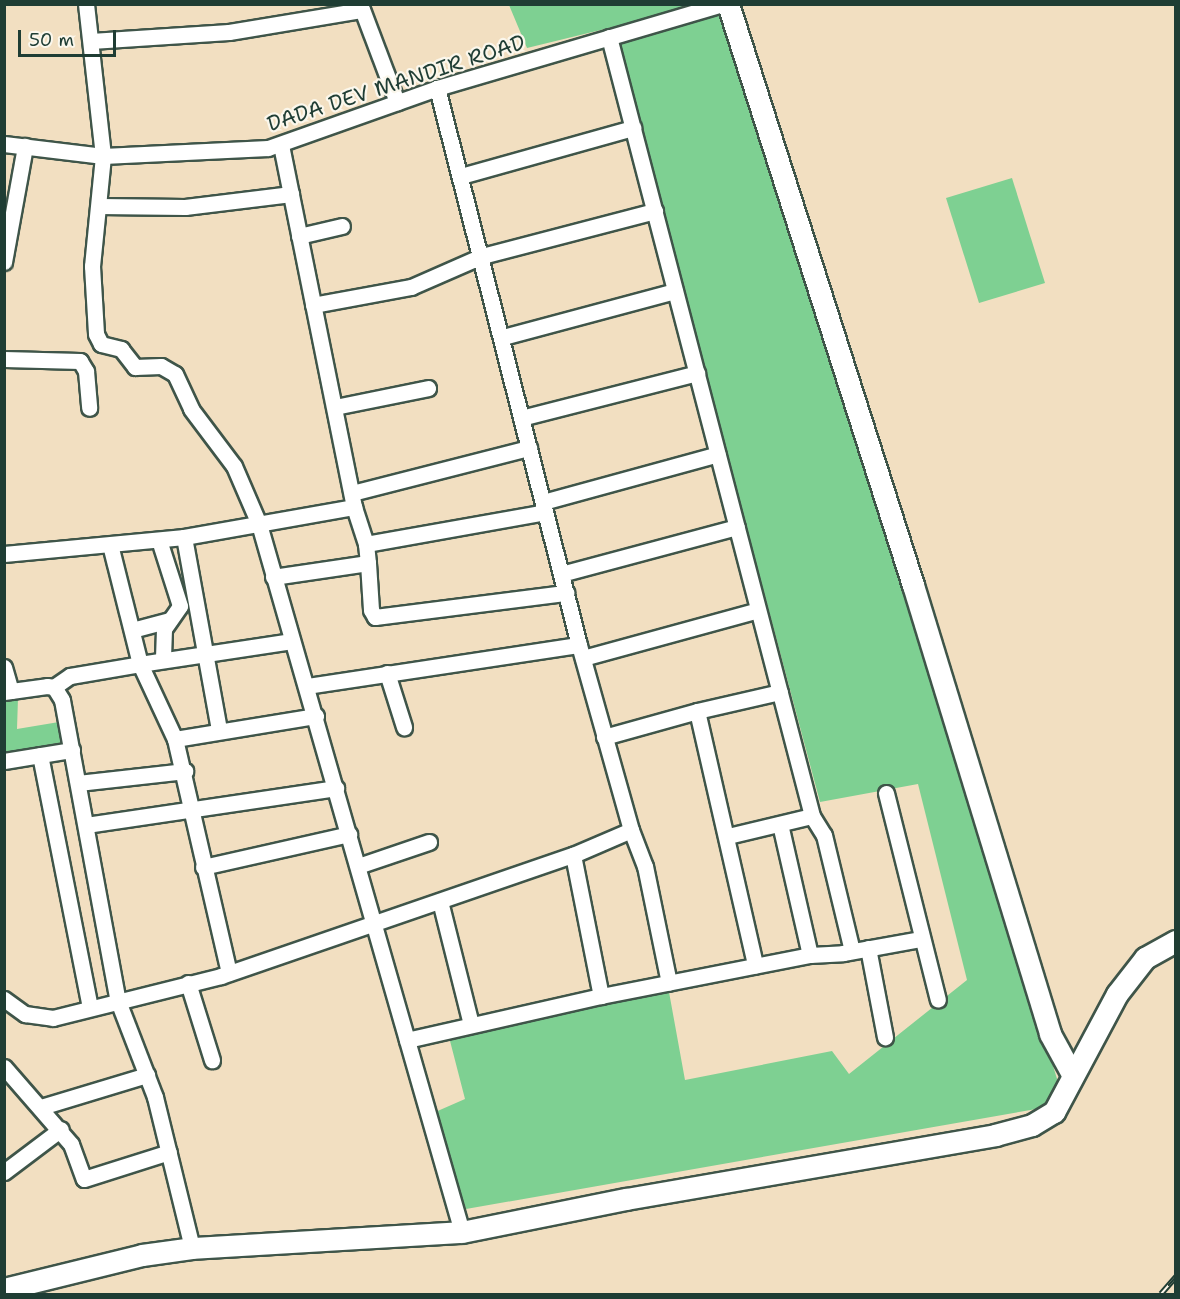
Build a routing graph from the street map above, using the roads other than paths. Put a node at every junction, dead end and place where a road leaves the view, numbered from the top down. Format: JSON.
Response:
{"nodes":[{"id":1,"x":86,"y":4,"type":"edge"},
{"id":2,"x":722,"y":4,"type":"edge"},
{"id":3,"x":728,"y":4,"type":"edge"},
{"id":4,"x":361,"y":7,"type":"edge"},
{"id":5,"x":609,"y":37,"type":"junction"},
{"id":6,"x":91,"y":41,"type":"junction"},
{"id":7,"x":437,"y":88,"type":"junction"},
{"id":8,"x":397,"y":102,"type":"junction"},
{"id":9,"x":633,"y":128,"type":"junction"},
{"id":10,"x":4,"y":144,"type":"edge"},
{"id":11,"x":281,"y":145,"type":"junction"},
{"id":12,"x":25,"y":146,"type":"junction"},
{"id":13,"x":103,"y":156,"type":"junction"},
{"id":14,"x":461,"y":176,"type":"junction"},
{"id":15,"x":12,"y":192,"type":"edge"},
{"id":16,"x":291,"y":194,"type":"junction"},
{"id":17,"x":99,"y":206,"type":"junction"},
{"id":18,"x":655,"y":211,"type":"junction"},
{"id":19,"x":342,"y":226,"type":"dead end"},
{"id":20,"x":299,"y":236,"type":"junction"},
{"id":21,"x":482,"y":256,"type":"junction"},
{"id":22,"x":4,"y":262,"type":"edge"},
{"id":23,"x":675,"y":291,"type":"junction"},
{"id":24,"x":313,"y":305,"type":"junction"},
{"id":25,"x":503,"y":337,"type":"junction"},
{"id":26,"x":4,"y":359,"type":"edge"},
{"id":27,"x":697,"y":373,"type":"junction"},
{"id":28,"x":428,"y":388,"type":"dead end"},
{"id":29,"x":335,"y":407,"type":"junction"},
{"id":30,"x":89,"y":408,"type":"dead end"},
{"id":31,"x":521,"y":418,"type":"junction"},
{"id":32,"x":529,"y":448,"type":"junction"},
{"id":33,"x":718,"y":454,"type":"junction"},
{"id":34,"x":353,"y":500,"type":"junction"},
{"id":35,"x":544,"y":507,"type":"junction"},
{"id":36,"x":259,"y":524,"type":"junction"},
{"id":37,"x":737,"y":527,"type":"junction"},
{"id":38,"x":184,"y":537,"type":"junction"},
{"id":39,"x":159,"y":540,"type":"junction"},
{"id":40,"x":366,"y":544,"type":"junction"},
{"id":41,"x":110,"y":545,"type":"junction"},
{"id":42,"x":4,"y":554,"type":"edge"},
{"id":43,"x":368,"y":563,"type":"junction"},
{"id":44,"x":561,"y":574,"type":"junction"},
{"id":45,"x":273,"y":577,"type":"junction"},
{"id":46,"x":566,"y":593,"type":"junction"},
{"id":47,"x":758,"y":610,"type":"junction"},
{"id":48,"x":170,"y":620,"type":"junction"},
{"id":49,"x":132,"y":630,"type":"junction"},
{"id":50,"x":292,"y":641,"type":"junction"},
{"id":51,"x":581,"y":651,"type":"junction"},
{"id":52,"x":206,"y":652,"type":"junction"},
{"id":53,"x":163,"y":660,"type":"junction"},
{"id":54,"x":141,"y":664,"type":"junction"},
{"id":55,"x":4,"y":667,"type":"edge"},
{"id":56,"x":387,"y":673,"type":"junction"},
{"id":57,"x":307,"y":686,"type":"junction"},
{"id":58,"x":54,"y":687,"type":"junction"},
{"id":59,"x":8,"y":692,"type":"edge"},
{"id":60,"x":780,"y":692,"type":"junction"},
{"id":61,"x":697,"y":711,"type":"junction"},
{"id":62,"x":316,"y":716,"type":"junction"},
{"id":63,"x":404,"y":727,"type":"dead end"},
{"id":64,"x":219,"y":729,"type":"junction"},
{"id":65,"x":604,"y":737,"type":"junction"},
{"id":66,"x":176,"y":739,"type":"junction"},
{"id":67,"x":72,"y":750,"type":"junction"},
{"id":68,"x":40,"y":755,"type":"junction"},
{"id":69,"x":4,"y":761,"type":"edge"},
{"id":70,"x":185,"y":771,"type":"junction"},
{"id":71,"x":78,"y":783,"type":"junction"},
{"id":72,"x":336,"y":788,"type":"junction"},
{"id":73,"x":886,"y":793,"type":"dead end"},
{"id":74,"x":190,"y":808,"type":"junction"},
{"id":75,"x":812,"y":816,"type":"junction"},
{"id":76,"x":780,"y":824,"type":"junction"},
{"id":77,"x":86,"y":825,"type":"junction"},
{"id":78,"x":631,"y":830,"type":"junction"},
{"id":79,"x":349,"y":834,"type":"junction"},
{"id":80,"x":728,"y":836,"type":"junction"},
{"id":81,"x":429,"y":842,"type":"dead end"},
{"id":82,"x":573,"y":855,"type":"junction"},
{"id":83,"x":358,"y":866,"type":"junction"},
{"id":84,"x":203,"y":867,"type":"junction"},
{"id":85,"x":440,"y":901,"type":"junction"},
{"id":86,"x":375,"y":924,"type":"junction"},
{"id":87,"x":920,"y":939,"type":"junction"},
{"id":88,"x":1176,"y":941,"type":"edge"},
{"id":89,"x":868,"y":948,"type":"junction"},
{"id":90,"x":852,"y":951,"type":"junction"},
{"id":91,"x":810,"y":955,"type":"junction"},
{"id":92,"x":755,"y":965,"type":"junction"},
{"id":93,"x":228,"y":973,"type":"junction"},
{"id":94,"x":669,"y":983,"type":"junction"},
{"id":95,"x":188,"y":984,"type":"junction"},
{"id":96,"x":601,"y":996,"type":"junction"},
{"id":97,"x":4,"y":999,"type":"edge"},
{"id":98,"x":938,"y":1000,"type":"dead end"},
{"id":99,"x":118,"y":1001,"type":"junction"},
{"id":100,"x":90,"y":1008,"type":"junction"},
{"id":101,"x":471,"y":1024,"type":"junction"},
{"id":102,"x":885,"y":1037,"type":"dead end"},
{"id":103,"x":408,"y":1040,"type":"junction"},
{"id":104,"x":212,"y":1060,"type":"dead end"},
{"id":105,"x":4,"y":1067,"type":"edge"},
{"id":106,"x":1072,"y":1074,"type":"junction"},
{"id":107,"x":147,"y":1075,"type":"junction"},
{"id":108,"x":40,"y":1107,"type":"junction"},
{"id":109,"x":61,"y":1129,"type":"junction"},
{"id":110,"x":169,"y":1152,"type":"junction"},
{"id":111,"x":4,"y":1172,"type":"edge"},
{"id":112,"x":462,"y":1232,"type":"junction"},
{"id":113,"x":192,"y":1248,"type":"junction"},
{"id":114,"x":4,"y":1289,"type":"edge"}],
"edges":[{"from":1,"to":6,"type":"street"},
{"from":2,"to":5,"type":"street","name":"DADA DEV MANDIR ROAD"},
{"from":3,"to":106,"type":"street"},
{"from":4,"to":6,"type":"street"},
{"from":4,"to":8,"type":"street"},
{"from":5,"to":7,"type":"street","name":"DADA DEV MANDIR ROAD"},
{"from":5,"to":9,"type":"street"},
{"from":6,"to":13,"type":"street"},
{"from":7,"to":8,"type":"street","name":"DADA DEV MANDIR ROAD"},
{"from":7,"to":14,"type":"street"},
{"from":8,"to":11,"type":"street","name":"DADA DEV MANDIR ROAD"},
{"from":9,"to":14,"type":"street"},
{"from":9,"to":18,"type":"street"},
{"from":10,"to":12,"type":"street","name":"DADA DEV MANDIR ROAD"},
{"from":11,"to":13,"type":"street","name":"DADA DEV MANDIR ROAD"},
{"from":11,"to":16,"type":"street"},
{"from":12,"to":13,"type":"street","name":"DADA DEV MANDIR ROAD"},
{"from":12,"to":15,"type":"street"},
{"from":13,"to":17,"type":"street"},
{"from":14,"to":21,"type":"street"},
{"from":15,"to":22,"type":"street"},
{"from":16,"to":17,"type":"street"},
{"from":16,"to":20,"type":"street"},
{"from":17,"to":36,"type":"street"},
{"from":18,"to":21,"type":"street"},
{"from":18,"to":23,"type":"street"},
{"from":19,"to":20,"type":"street"},
{"from":20,"to":24,"type":"street"},
{"from":21,"to":24,"type":"street"},
{"from":21,"to":25,"type":"street"},
{"from":23,"to":25,"type":"street"},
{"from":23,"to":27,"type":"street"},
{"from":24,"to":29,"type":"street"},
{"from":25,"to":31,"type":"street"},
{"from":26,"to":30,"type":"street"},
{"from":27,"to":31,"type":"street"},
{"from":27,"to":33,"type":"street"},
{"from":28,"to":29,"type":"street"},
{"from":29,"to":34,"type":"street"},
{"from":31,"to":32,"type":"street"},
{"from":32,"to":34,"type":"street"},
{"from":32,"to":35,"type":"street"},
{"from":33,"to":35,"type":"street"},
{"from":33,"to":37,"type":"street"},
{"from":34,"to":36,"type":"street"},
{"from":34,"to":40,"type":"street"},
{"from":35,"to":40,"type":"street"},
{"from":35,"to":44,"type":"street"},
{"from":36,"to":38,"type":"street"},
{"from":36,"to":45,"type":"street"},
{"from":37,"to":44,"type":"street"},
{"from":37,"to":47,"type":"street"},
{"from":38,"to":39,"type":"street"},
{"from":38,"to":52,"type":"street"},
{"from":39,"to":41,"type":"street"},
{"from":39,"to":48,"type":"street"},
{"from":40,"to":43,"type":"street"},
{"from":41,"to":42,"type":"street"},
{"from":41,"to":49,"type":"street"},
{"from":43,"to":45,"type":"street"},
{"from":43,"to":46,"type":"street"},
{"from":44,"to":46,"type":"street"},
{"from":45,"to":50,"type":"street"},
{"from":46,"to":51,"type":"street"},
{"from":47,"to":51,"type":"street"},
{"from":47,"to":60,"type":"street"},
{"from":48,"to":49,"type":"street"},
{"from":48,"to":53,"type":"street"},
{"from":49,"to":54,"type":"street"},
{"from":50,"to":52,"type":"street"},
{"from":50,"to":57,"type":"street"},
{"from":51,"to":56,"type":"street"},
{"from":51,"to":65,"type":"street"},
{"from":52,"to":53,"type":"street"},
{"from":52,"to":64,"type":"street"},
{"from":53,"to":54,"type":"street"},
{"from":54,"to":58,"type":"street"},
{"from":54,"to":66,"type":"street"},
{"from":55,"to":59,"type":"street"},
{"from":56,"to":57,"type":"street"},
{"from":56,"to":63,"type":"street"},
{"from":57,"to":62,"type":"street"},
{"from":58,"to":59,"type":"street"},
{"from":58,"to":67,"type":"street"},
{"from":60,"to":61,"type":"street"},
{"from":60,"to":75,"type":"street"},
{"from":61,"to":65,"type":"street"},
{"from":61,"to":80,"type":"street"},
{"from":62,"to":64,"type":"street"},
{"from":62,"to":72,"type":"street"},
{"from":64,"to":66,"type":"street"},
{"from":65,"to":78,"type":"street"},
{"from":66,"to":70,"type":"street"},
{"from":67,"to":68,"type":"street"},
{"from":67,"to":71,"type":"street"},
{"from":68,"to":69,"type":"street"},
{"from":68,"to":100,"type":"street"},
{"from":70,"to":71,"type":"street"},
{"from":70,"to":74,"type":"street"},
{"from":71,"to":77,"type":"street"},
{"from":72,"to":74,"type":"street"},
{"from":72,"to":79,"type":"street"},
{"from":73,"to":87,"type":"street"},
{"from":74,"to":77,"type":"street"},
{"from":74,"to":84,"type":"street"},
{"from":75,"to":76,"type":"street"},
{"from":75,"to":90,"type":"street"},
{"from":76,"to":80,"type":"street"},
{"from":76,"to":91,"type":"street"},
{"from":77,"to":99,"type":"street"},
{"from":78,"to":82,"type":"street"},
{"from":78,"to":94,"type":"street"},
{"from":79,"to":83,"type":"street"},
{"from":79,"to":84,"type":"street"},
{"from":80,"to":92,"type":"street"},
{"from":81,"to":83,"type":"street"},
{"from":82,"to":85,"type":"street"},
{"from":82,"to":96,"type":"street"},
{"from":83,"to":86,"type":"street"},
{"from":84,"to":93,"type":"street"},
{"from":85,"to":86,"type":"street"},
{"from":85,"to":101,"type":"street"},
{"from":86,"to":93,"type":"street"},
{"from":86,"to":103,"type":"street"},
{"from":87,"to":89,"type":"street"},
{"from":87,"to":98,"type":"street"},
{"from":88,"to":106,"type":"street"},
{"from":89,"to":90,"type":"street"},
{"from":89,"to":102,"type":"street"},
{"from":90,"to":91,"type":"street"},
{"from":91,"to":92,"type":"street"},
{"from":92,"to":94,"type":"street"},
{"from":93,"to":95,"type":"street"},
{"from":94,"to":96,"type":"street"},
{"from":95,"to":99,"type":"street"},
{"from":95,"to":104,"type":"street"},
{"from":96,"to":101,"type":"street"},
{"from":97,"to":100,"type":"street"},
{"from":99,"to":100,"type":"street"},
{"from":99,"to":107,"type":"street"},
{"from":101,"to":103,"type":"street"},
{"from":103,"to":112,"type":"street"},
{"from":105,"to":108,"type":"street"},
{"from":106,"to":112,"type":"street"},
{"from":107,"to":108,"type":"street"},
{"from":107,"to":110,"type":"street"},
{"from":108,"to":109,"type":"street"},
{"from":109,"to":110,"type":"street"},
{"from":109,"to":111,"type":"street"},
{"from":110,"to":113,"type":"street"},
{"from":112,"to":113,"type":"street"},
{"from":113,"to":114,"type":"street"}]}
